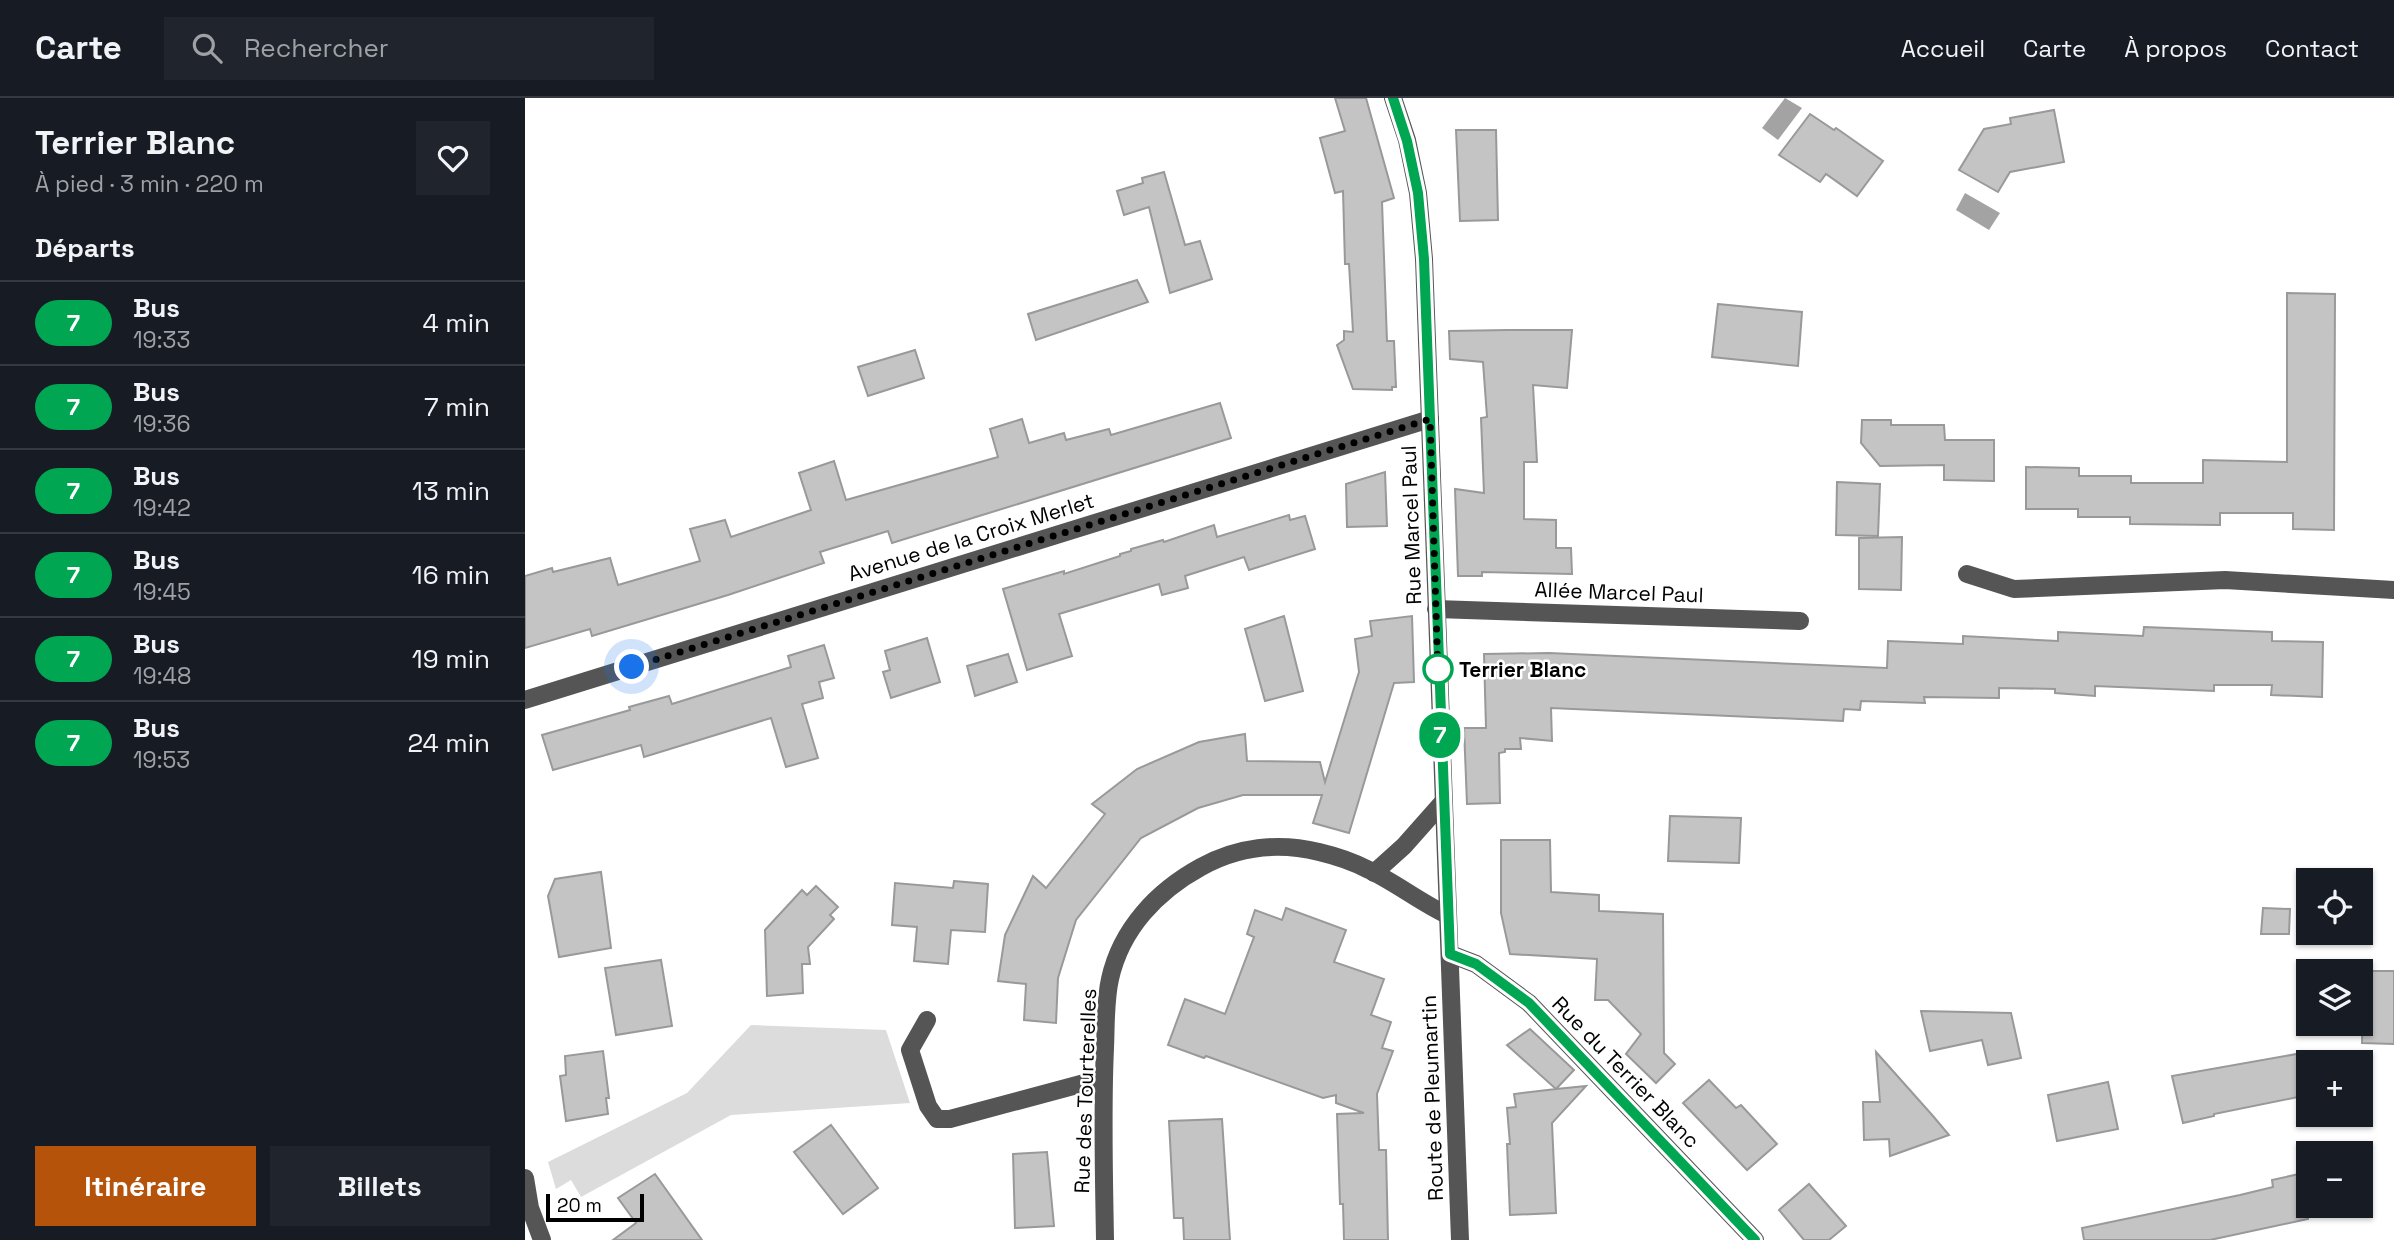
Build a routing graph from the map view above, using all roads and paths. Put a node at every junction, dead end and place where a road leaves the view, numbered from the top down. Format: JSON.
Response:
{"nodes":[{"id":1,"x":1393,"y":98,"type":"edge"},
{"id":2,"x":1430,"y":419,"type":"junction"},
{"id":3,"x":1967,"y":574,"type":"dead end"},
{"id":4,"x":2394,"y":590,"type":"edge"},
{"id":5,"x":1436,"y":609,"type":"junction"},
{"id":6,"x":1800,"y":621,"type":"dead end"},
{"id":7,"x":525,"y":700,"type":"edge"},
{"id":8,"x":1443,"y":802,"type":"junction"},
{"id":9,"x":1374,"y":873,"type":"junction"},
{"id":10,"x":1447,"y":915,"type":"junction"},
{"id":11,"x":1450,"y":954,"type":"junction"},
{"id":12,"x":927,"y":1020,"type":"dead end"},
{"id":13,"x":1104,"y":1078,"type":"junction"},
{"id":14,"x":525,"y":1179,"type":"edge"},
{"id":15,"x":542,"y":1240,"type":"edge"},
{"id":16,"x":1104,"y":1240,"type":"edge"},
{"id":17,"x":1460,"y":1240,"type":"edge"},
{"id":18,"x":1755,"y":1240,"type":"edge"}],
"edges":[{"from":1,"to":2,"type":"street","name":"Rue Marcel Paul"},
{"from":2,"to":5,"type":"street","name":"Rue Marcel Paul"},
{"from":2,"to":7,"type":"street","name":"Avenue de la Croix Merlet"},
{"from":3,"to":4,"type":"street"},
{"from":5,"to":6,"type":"street","name":"Allée Marcel Paul"},
{"from":5,"to":8,"type":"street","name":"Rue Marcel Paul"},
{"from":8,"to":9,"type":"street"},
{"from":8,"to":10,"type":"street","name":"Rue Marcel Paul"},
{"from":9,"to":10,"type":"street","name":"Rue des Tourterelles"},
{"from":9,"to":13,"type":"street","name":"Rue des Tourterelles"},
{"from":10,"to":11,"type":"street","name":"Rue Marcel Paul"},
{"from":11,"to":17,"type":"street","name":"Route de Pleumartin"},
{"from":11,"to":18,"type":"street","name":"Rue du Terrier Blanc"},
{"from":12,"to":13,"type":"street"},
{"from":13,"to":16,"type":"street","name":"Rue des Tourterelles"},
{"from":14,"to":15,"type":"street"}]}
